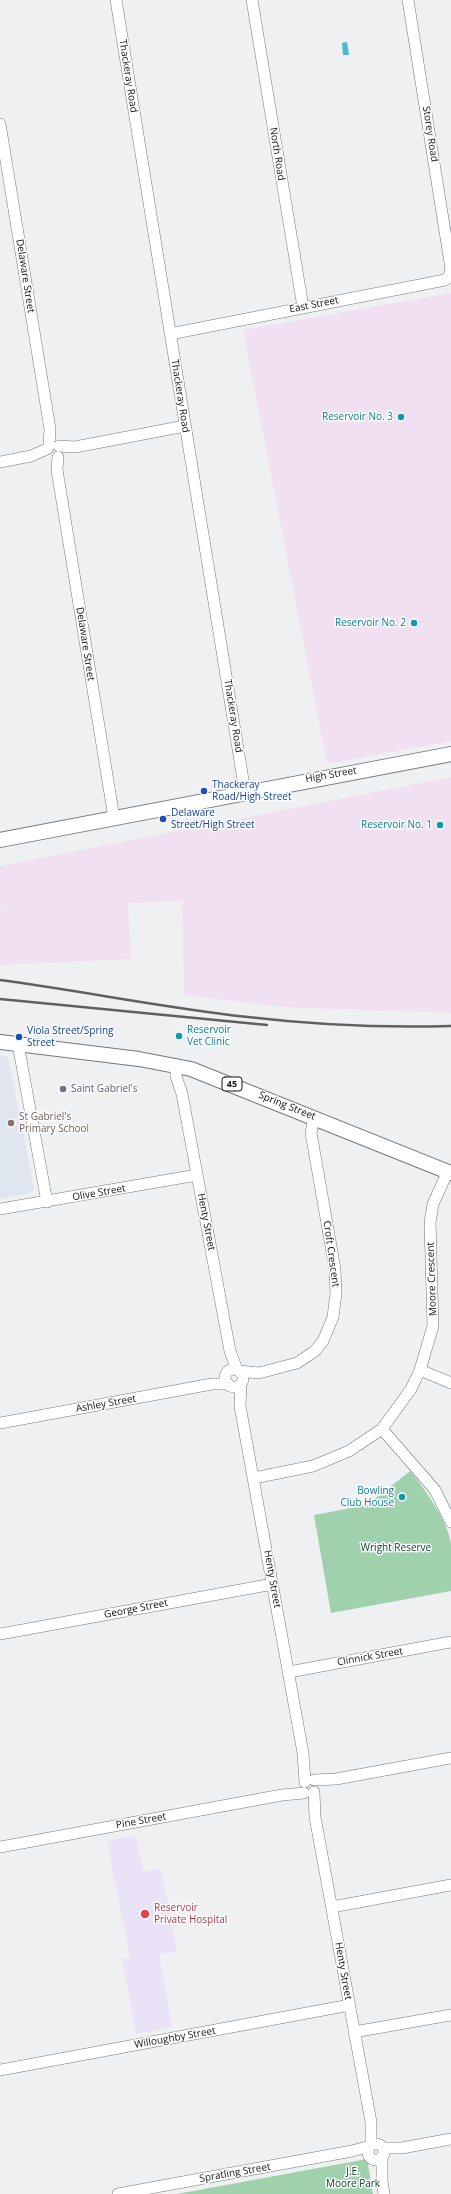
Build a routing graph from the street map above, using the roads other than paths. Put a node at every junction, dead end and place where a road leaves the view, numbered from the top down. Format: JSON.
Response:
{"nodes":[{"id":1,"x":116,"y":0,"type":"edge"},
{"id":2,"x":252,"y":0,"type":"edge"},
{"id":3,"x":408,"y":0,"type":"edge"},
{"id":4,"x":0,"y":124,"type":"edge"},
{"id":5,"x":451,"y":269,"type":"edge"},
{"id":6,"x":303,"y":307,"type":"junction"},
{"id":7,"x":170,"y":334,"type":"junction"},
{"id":8,"x":185,"y":426,"type":"junction"},
{"id":9,"x":54,"y":452,"type":"junction"},
{"id":10,"x":0,"y":462,"type":"edge"},
{"id":11,"x":451,"y":754,"type":"edge"},
{"id":12,"x":245,"y":792,"type":"junction"},
{"id":13,"x":114,"y":818,"type":"junction"},
{"id":14,"x":0,"y":840,"type":"edge"},
{"id":15,"x":0,"y":1042,"type":"edge"},
{"id":16,"x":18,"y":1044,"type":"junction"},
{"id":17,"x":182,"y":1066,"type":"junction"},
{"id":18,"x":314,"y":1117,"type":"junction"},
{"id":19,"x":449,"y":1172,"type":"edge"},
{"id":20,"x":197,"y":1175,"type":"junction"},
{"id":21,"x":47,"y":1202,"type":"junction"},
{"id":22,"x":0,"y":1209,"type":"edge"},
{"id":23,"x":420,"y":1370,"type":"junction"},
{"id":24,"x":234,"y":1378,"type":"junction"},
{"id":25,"x":451,"y":1383,"type":"edge"},
{"id":26,"x":0,"y":1423,"type":"edge"},
{"id":27,"x":382,"y":1429,"type":"junction"},
{"id":28,"x":254,"y":1478,"type":"junction"},
{"id":29,"x":451,"y":1522,"type":"edge"},
{"id":30,"x":273,"y":1584,"type":"junction"},
{"id":31,"x":0,"y":1634,"type":"edge"},
{"id":32,"x":451,"y":1642,"type":"edge"},
{"id":33,"x":289,"y":1672,"type":"junction"},
{"id":34,"x":451,"y":1758,"type":"edge"},
{"id":35,"x":309,"y":1787,"type":"junction"},
{"id":36,"x":0,"y":1847,"type":"edge"},
{"id":37,"x":451,"y":1885,"type":"edge"},
{"id":38,"x":332,"y":1907,"type":"junction"},
{"id":39,"x":350,"y":2005,"type":"junction"},
{"id":40,"x":451,"y":2015,"type":"edge"},
{"id":41,"x":354,"y":2032,"type":"junction"},
{"id":42,"x":0,"y":2070,"type":"edge"},
{"id":43,"x":451,"y":2139,"type":"edge"},
{"id":44,"x":376,"y":2151,"type":"junction"},
{"id":45,"x":118,"y":2194,"type":"edge"},
{"id":46,"x":384,"y":2194,"type":"edge"}],
"edges":[{"from":1,"to":7,"type":"street","name":"Thackeray Road"},
{"from":2,"to":6,"type":"street","name":"North Road"},
{"from":3,"to":5,"type":"street","name":"Storey Road"},
{"from":4,"to":9,"type":"street","name":"Delaware Street"},
{"from":5,"to":6,"type":"street","name":"East Street"},
{"from":6,"to":7,"type":"street","name":"East Street"},
{"from":7,"to":8,"type":"street","name":"Thackeray Road"},
{"from":8,"to":9,"type":"street"},
{"from":8,"to":12,"type":"street","name":"Thackeray Road"},
{"from":9,"to":10,"type":"street"},
{"from":9,"to":13,"type":"street","name":"Delaware Street"},
{"from":11,"to":12,"type":"main road","name":"High Street"},
{"from":12,"to":13,"type":"main road","name":"High Street"},
{"from":13,"to":14,"type":"main road","name":"High Street"},
{"from":15,"to":16,"type":"main road","name":"Spring Street","number":"45"},
{"from":16,"to":17,"type":"main road","name":"Spring Street","number":"45"},
{"from":16,"to":21,"type":"street"},
{"from":17,"to":18,"type":"main road","name":"Spring Street","number":"45"},
{"from":17,"to":20,"type":"street","name":"Henty Street"},
{"from":18,"to":19,"type":"main road","name":"Spring Street","number":"45"},
{"from":18,"to":24,"type":"street","name":"Croft Crescent"},
{"from":19,"to":23,"type":"street","name":"Moore Crescent"},
{"from":20,"to":21,"type":"street","name":"Olive Street"},
{"from":20,"to":24,"type":"street","name":"Henty Street"},
{"from":21,"to":22,"type":"street","name":"Olive Street"},
{"from":23,"to":25,"type":"street"},
{"from":23,"to":27,"type":"street","name":"Moore Crescent"},
{"from":24,"to":26,"type":"street","name":"Ashley Street"},
{"from":24,"to":28,"type":"street","name":"Henty Street"},
{"from":27,"to":28,"type":"street","name":"Moore Crescent"},
{"from":27,"to":29,"type":"street"},
{"from":28,"to":30,"type":"street","name":"Henty Street"},
{"from":30,"to":31,"type":"street","name":"George Street"},
{"from":30,"to":33,"type":"street","name":"Henty Street"},
{"from":32,"to":33,"type":"street","name":"Clinnick Street"},
{"from":33,"to":35,"type":"street","name":"Henty Street"},
{"from":34,"to":35,"type":"street","name":"Pine Street"},
{"from":35,"to":36,"type":"street","name":"Pine Street"},
{"from":35,"to":38,"type":"street","name":"Henty Street"},
{"from":37,"to":38,"type":"street"},
{"from":38,"to":39,"type":"street","name":"Henty Street"},
{"from":39,"to":41,"type":"street","name":"Henty Street"},
{"from":39,"to":42,"type":"street","name":"Willoughby Street"},
{"from":40,"to":41,"type":"street"},
{"from":41,"to":44,"type":"street","name":"Henty Street"},
{"from":43,"to":44,"type":"street","name":"Spratling Street"},
{"from":44,"to":45,"type":"street","name":"Spratling Street"},
{"from":44,"to":46,"type":"street","name":"Henty Street"}]}
